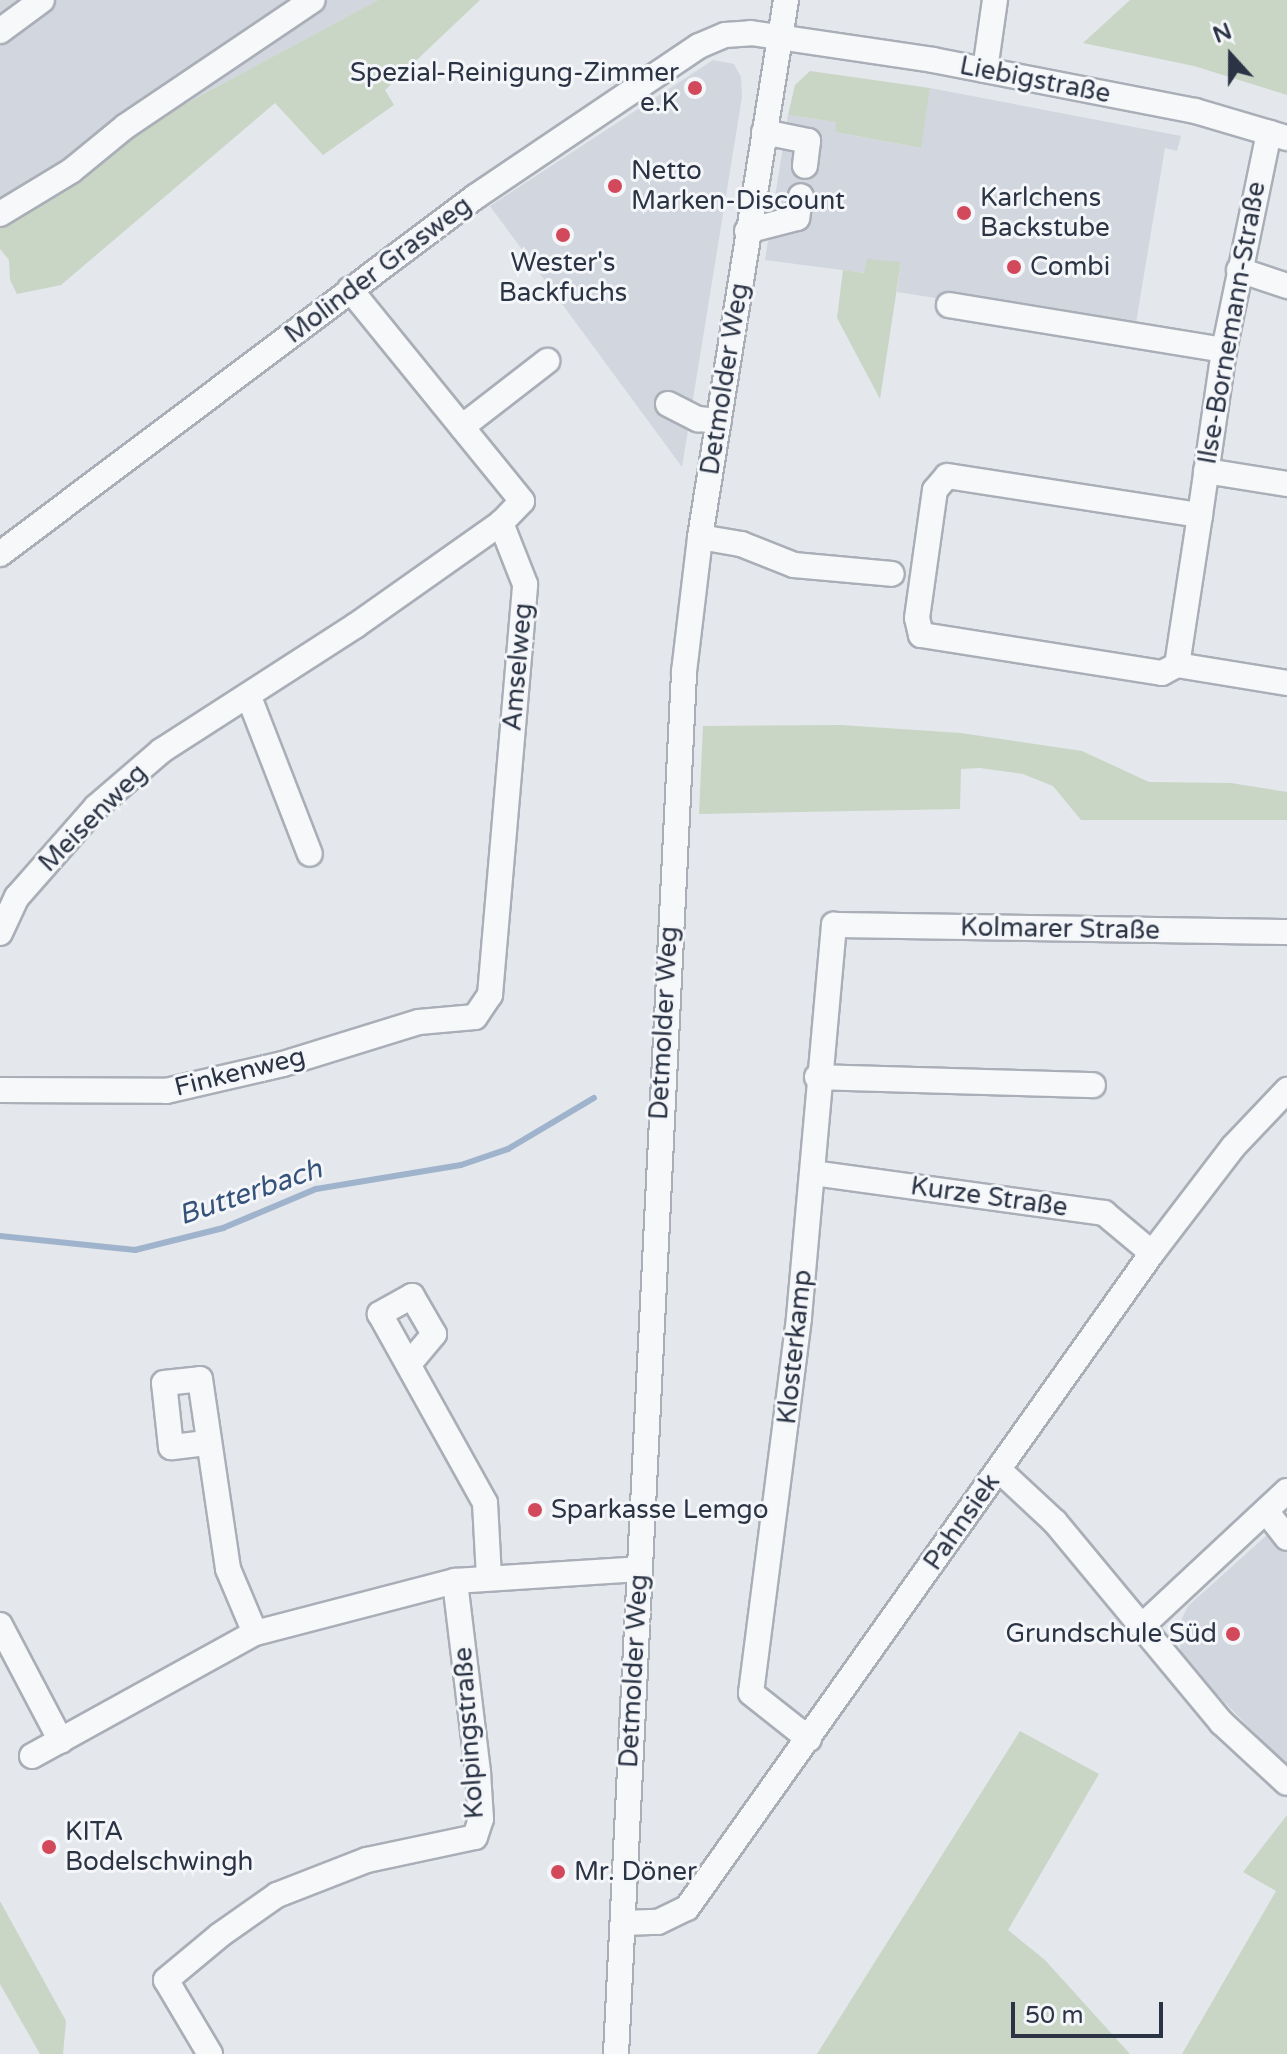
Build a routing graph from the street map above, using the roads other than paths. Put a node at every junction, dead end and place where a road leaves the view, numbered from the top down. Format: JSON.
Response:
{"nodes":[{"id":1,"x":42,"y":0,"type":"edge"},
{"id":2,"x":313,"y":0,"type":"edge"},
{"id":3,"x":786,"y":0,"type":"edge"},
{"id":4,"x":995,"y":0,"type":"edge"},
{"id":5,"x":0,"y":31,"type":"edge"},
{"id":6,"x":778,"y":39,"type":"junction"},
{"id":7,"x":985,"y":70,"type":"junction"},
{"id":8,"x":764,"y":132,"type":"junction"},
{"id":9,"x":1278,"y":136,"type":"edge"},
{"id":10,"x":805,"y":166,"type":"dead end"},
{"id":11,"x":801,"y":196,"type":"dead end"},
{"id":12,"x":0,"y":214,"type":"edge"},
{"id":13,"x":747,"y":231,"type":"junction"},
{"id":14,"x":1239,"y":270,"type":"junction"},
{"id":15,"x":1287,"y":286,"type":"edge"},
{"id":16,"x":350,"y":289,"type":"junction"},
{"id":17,"x":949,"y":305,"type":"dead end"},
{"id":18,"x":1224,"y":350,"type":"junction"},
{"id":19,"x":547,"y":361,"type":"dead end"},
{"id":20,"x":668,"y":404,"type":"dead end"},
{"id":21,"x":719,"y":421,"type":"junction"},
{"id":22,"x":462,"y":427,"type":"junction"},
{"id":23,"x":1206,"y":471,"type":"junction"},
{"id":24,"x":1287,"y":484,"type":"edge"},
{"id":25,"x":1200,"y":515,"type":"junction"},
{"id":26,"x":501,"y":523,"type":"junction"},
{"id":27,"x":700,"y":537,"type":"junction"},
{"id":28,"x":0,"y":554,"type":"edge"},
{"id":29,"x":892,"y":574,"type":"dead end"},
{"id":30,"x":1177,"y":665,"type":"junction"},
{"id":31,"x":1287,"y":683,"type":"edge"},
{"id":32,"x":249,"y":697,"type":"junction"},
{"id":33,"x":310,"y":854,"type":"dead end"},
{"id":34,"x":834,"y":925,"type":"joint"},
{"id":35,"x":1287,"y":932,"type":"edge"},
{"id":36,"x":0,"y":933,"type":"edge"},
{"id":37,"x":475,"y":1017,"type":"joint"},
{"id":38,"x":817,"y":1077,"type":"junction"},
{"id":39,"x":1093,"y":1085,"type":"dead end"},
{"id":40,"x":0,"y":1090,"type":"edge"},
{"id":41,"x":1287,"y":1090,"type":"edge"},
{"id":42,"x":813,"y":1173,"type":"junction"},
{"id":43,"x":1152,"y":1253,"type":"junction"},
{"id":44,"x":409,"y":1364,"type":"dead end"},
{"id":45,"x":206,"y":1443,"type":"dead end"},
{"id":46,"x":999,"y":1470,"type":"junction"},
{"id":47,"x":1287,"y":1491,"type":"edge"},
{"id":48,"x":1266,"y":1511,"type":"junction"},
{"id":49,"x":1287,"y":1538,"type":"edge"},
{"id":50,"x":639,"y":1569,"type":"junction"},
{"id":51,"x":489,"y":1576,"type":"junction"},
{"id":52,"x":455,"y":1581,"type":"junction"},
{"id":53,"x":0,"y":1625,"type":"edge"},
{"id":54,"x":1142,"y":1626,"type":"junction"},
{"id":55,"x":255,"y":1633,"type":"junction"},
{"id":56,"x":809,"y":1739,"type":"junction"},
{"id":57,"x":61,"y":1741,"type":"junction"},
{"id":58,"x":32,"y":1756,"type":"dead end"},
{"id":59,"x":1287,"y":1783,"type":"edge"},
{"id":60,"x":623,"y":1923,"type":"junction"},
{"id":61,"x":210,"y":2054,"type":"edge"},
{"id":62,"x":616,"y":2054,"type":"edge"}],
"edges":[{"from":1,"to":5,"type":"street"},
{"from":2,"to":12,"type":"street"},
{"from":3,"to":6,"type":"street","name":"Detmolder Weg"},
{"from":4,"to":7,"type":"street"},
{"from":6,"to":7,"type":"street","name":"Liebigstraße"},
{"from":6,"to":8,"type":"street","name":"Detmolder Weg"},
{"from":6,"to":16,"type":"street","name":"Molinder Grasweg"},
{"from":7,"to":9,"type":"street","name":"Liebigstraße"},
{"from":8,"to":10,"type":"street"},
{"from":8,"to":13,"type":"street","name":"Detmolder Weg"},
{"from":9,"to":14,"type":"street","name":"Ilse-Bornemann-Straße"},
{"from":11,"to":13,"type":"street"},
{"from":13,"to":21,"type":"street","name":"Detmolder Weg"},
{"from":14,"to":15,"type":"street"},
{"from":14,"to":18,"type":"street","name":"Ilse-Bornemann-Straße"},
{"from":16,"to":22,"type":"street"},
{"from":16,"to":28,"type":"street","name":"Molinder Grasweg"},
{"from":17,"to":18,"type":"street"},
{"from":18,"to":23,"type":"street","name":"Ilse-Bornemann-Straße"},
{"from":19,"to":22,"type":"street"},
{"from":20,"to":21,"type":"street"},
{"from":21,"to":27,"type":"street","name":"Detmolder Weg"},
{"from":22,"to":26,"type":"street"},
{"from":23,"to":24,"type":"street"},
{"from":23,"to":25,"type":"street","name":"Ilse-Bornemann-Straße"},
{"from":25,"to":30,"type":"street","name":"Ilse-Bornemann-Straße"},
{"from":25,"to":30,"type":"street"},
{"from":26,"to":32,"type":"street","name":"Meisenweg"},
{"from":26,"to":37,"type":"street","name":"Amselweg"},
{"from":27,"to":29,"type":"street"},
{"from":27,"to":50,"type":"street","name":"Detmolder Weg"},
{"from":30,"to":31,"type":"street"},
{"from":32,"to":33,"type":"street"},
{"from":32,"to":36,"type":"street","name":"Meisenweg"},
{"from":34,"to":35,"type":"street","name":"Kolmarer Straße"},
{"from":34,"to":38,"type":"street","name":"Klosterkamp"},
{"from":37,"to":40,"type":"street","name":"Finkenweg"},
{"from":38,"to":39,"type":"street"},
{"from":38,"to":42,"type":"street","name":"Klosterkamp"},
{"from":41,"to":43,"type":"street","name":"Pahnsiek"},
{"from":42,"to":43,"type":"street","name":"Kurze Straße"},
{"from":42,"to":56,"type":"street","name":"Klosterkamp"},
{"from":43,"to":46,"type":"street","name":"Pahnsiek"},
{"from":44,"to":51,"type":"street"},
{"from":45,"to":55,"type":"street"},
{"from":46,"to":54,"type":"street"},
{"from":46,"to":56,"type":"street","name":"Pahnsiek"},
{"from":47,"to":48,"type":"street"},
{"from":48,"to":49,"type":"street"},
{"from":48,"to":54,"type":"street"},
{"from":50,"to":51,"type":"street"},
{"from":50,"to":60,"type":"street","name":"Detmolder Weg"},
{"from":51,"to":52,"type":"street"},
{"from":52,"to":55,"type":"street"},
{"from":52,"to":61,"type":"street","name":"Kolpingstraße"},
{"from":53,"to":57,"type":"street"},
{"from":54,"to":59,"type":"street"},
{"from":55,"to":57,"type":"street"},
{"from":56,"to":60,"type":"street","name":"Pahnsiek"},
{"from":57,"to":58,"type":"street"},
{"from":60,"to":62,"type":"street","name":"Detmolder Weg"}]}
